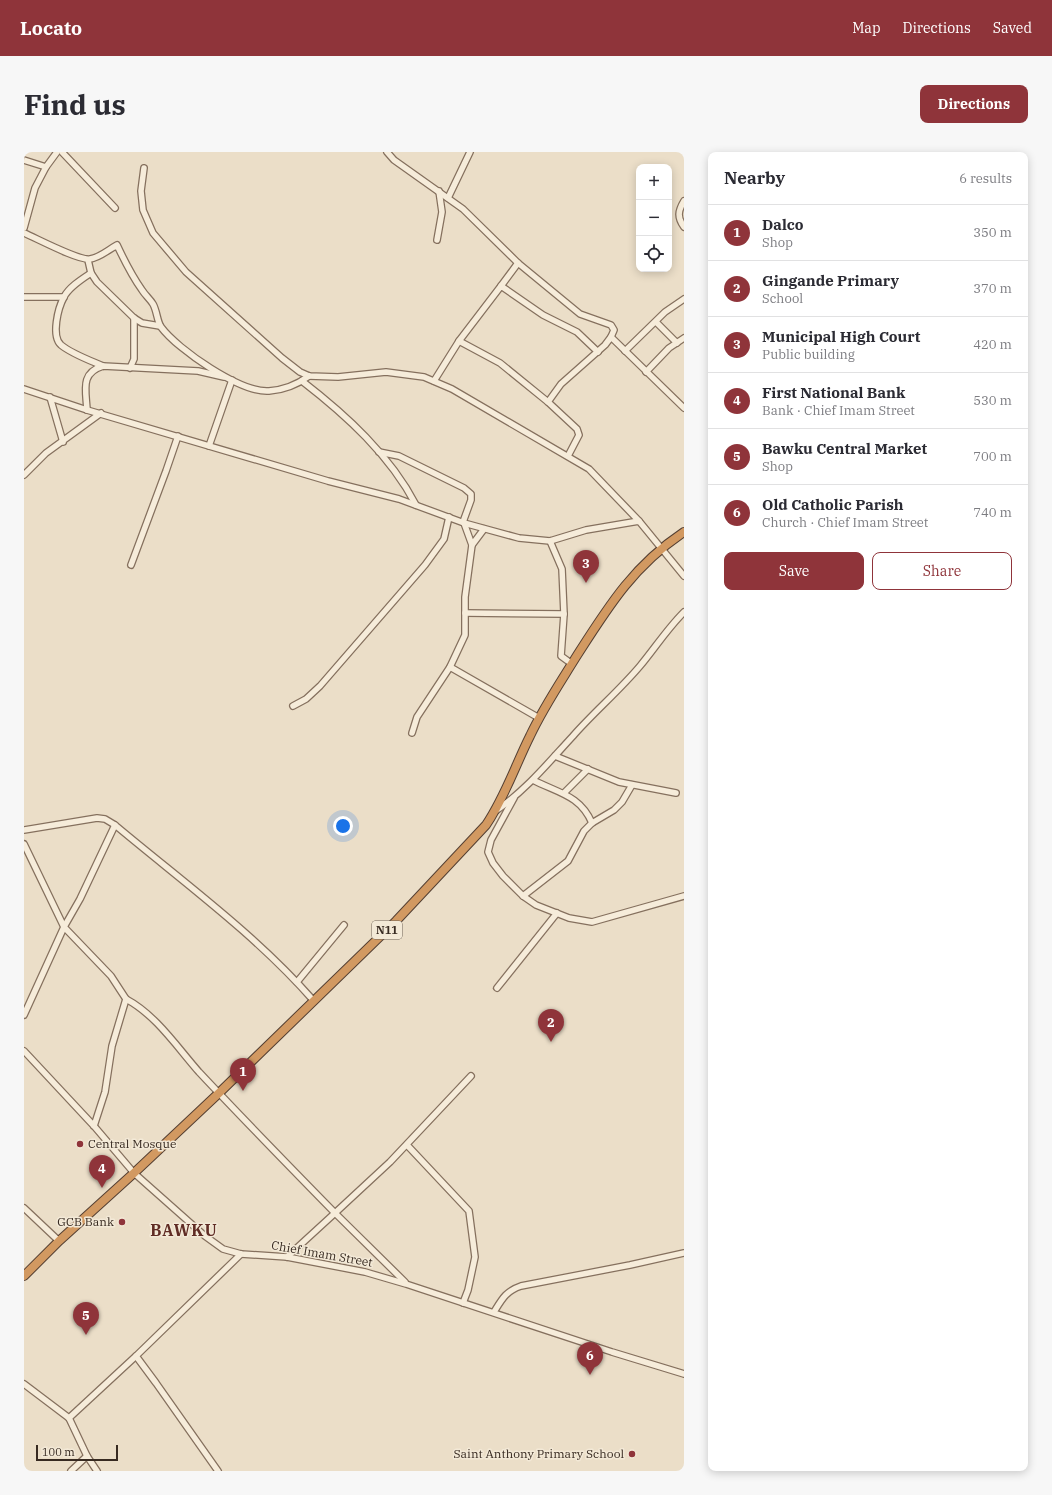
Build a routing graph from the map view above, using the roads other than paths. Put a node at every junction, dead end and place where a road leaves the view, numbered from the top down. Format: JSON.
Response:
{"nodes":[{"id":1,"x":57,"y":152,"type":"edge"},
{"id":2,"x":62,"y":152,"type":"edge"},
{"id":3,"x":387,"y":152,"type":"edge"},
{"id":4,"x":470,"y":152,"type":"edge"},
{"id":5,"x":24,"y":160,"type":"edge"},
{"id":6,"x":46,"y":167,"type":"junction"},
{"id":7,"x":144,"y":168,"type":"dead end"},
{"id":8,"x":439,"y":191,"type":"junction"},
{"id":9,"x":448,"y":198,"type":"junction"},
{"id":10,"x":684,"y":201,"type":"edge"},
{"id":11,"x":115,"y":208,"type":"dead end"},
{"id":12,"x":684,"y":227,"type":"edge"},
{"id":13,"x":24,"y":228,"type":"edge"},
{"id":14,"x":24,"y":233,"type":"edge"},
{"id":15,"x":437,"y":240,"type":"dead end"},
{"id":16,"x":88,"y":260,"type":"junction"},
{"id":17,"x":518,"y":263,"type":"junction"},
{"id":18,"x":91,"y":273,"type":"junction"},
{"id":19,"x":501,"y":286,"type":"junction"},
{"id":20,"x":24,"y":296,"type":"edge"},
{"id":21,"x":64,"y":297,"type":"junction"},
{"id":22,"x":684,"y":299,"type":"edge"},
{"id":23,"x":134,"y":318,"type":"junction"},
{"id":24,"x":656,"y":322,"type":"junction"},
{"id":25,"x":160,"y":326,"type":"junction"},
{"id":26,"x":611,"y":337,"type":"junction"},
{"id":27,"x":684,"y":338,"type":"edge"},
{"id":28,"x":459,"y":341,"type":"junction"},
{"id":29,"x":677,"y":343,"type":"junction"},
{"id":30,"x":625,"y":351,"type":"junction"},
{"id":31,"x":598,"y":352,"type":"junction"},
{"id":32,"x":103,"y":366,"type":"junction"},
{"id":33,"x":130,"y":368,"type":"junction"},
{"id":34,"x":646,"y":372,"type":"junction"},
{"id":35,"x":309,"y":376,"type":"junction"},
{"id":36,"x":230,"y":379,"type":"junction"},
{"id":37,"x":302,"y":381,"type":"junction"},
{"id":38,"x":434,"y":381,"type":"junction"},
{"id":39,"x":24,"y":389,"type":"edge"},
{"id":40,"x":50,"y":397,"type":"junction"},
{"id":41,"x":548,"y":402,"type":"junction"},
{"id":42,"x":684,"y":408,"type":"edge"},
{"id":43,"x":86,"y":410,"type":"junction"},
{"id":44,"x":101,"y":413,"type":"junction"},
{"id":45,"x":178,"y":436,"type":"junction"},
{"id":46,"x":63,"y":442,"type":"junction"},
{"id":47,"x":209,"y":446,"type":"junction"},
{"id":48,"x":379,"y":452,"type":"junction"},
{"id":49,"x":568,"y":456,"type":"junction"},
{"id":50,"x":24,"y":475,"type":"edge"},
{"id":51,"x":416,"y":505,"type":"junction"},
{"id":52,"x":449,"y":517,"type":"junction"},
{"id":53,"x":639,"y":521,"type":"junction"},
{"id":54,"x":463,"y":523,"type":"junction"},
{"id":55,"x":484,"y":529,"type":"junction"},
{"id":56,"x":684,"y":532,"type":"edge"},
{"id":57,"x":550,"y":541,"type":"junction"},
{"id":58,"x":472,"y":545,"type":"junction"},
{"id":59,"x":662,"y":547,"type":"junction"},
{"id":60,"x":131,"y":565,"type":"dead end"},
{"id":61,"x":684,"y":576,"type":"edge"},
{"id":62,"x":684,"y":612,"type":"edge"},
{"id":63,"x":465,"y":614,"type":"junction"},
{"id":64,"x":564,"y":614,"type":"junction"},
{"id":65,"x":572,"y":664,"type":"junction"},
{"id":66,"x":450,"y":667,"type":"junction"},
{"id":67,"x":293,"y":706,"type":"dead end"},
{"id":68,"x":539,"y":718,"type":"junction"},
{"id":69,"x":412,"y":733,"type":"dead end"},
{"id":70,"x":555,"y":756,"type":"junction"},
{"id":71,"x":588,"y":769,"type":"junction"},
{"id":72,"x":533,"y":780,"type":"junction"},
{"id":73,"x":632,"y":785,"type":"junction"},
{"id":74,"x":564,"y":793,"type":"junction"},
{"id":75,"x":676,"y":793,"type":"dead end"},
{"id":76,"x":514,"y":798,"type":"junction"},
{"id":77,"x":497,"y":810,"type":"junction"},
{"id":78,"x":592,"y":823,"type":"junction"},
{"id":79,"x":115,"y":826,"type":"junction"},
{"id":80,"x":24,"y":830,"type":"edge"},
{"id":81,"x":24,"y":844,"type":"edge"},
{"id":82,"x":523,"y":896,"type":"junction"},
{"id":83,"x":684,"y":896,"type":"edge"},
{"id":84,"x":557,"y":913,"type":"junction"},
{"id":85,"x":344,"y":925,"type":"dead end"},
{"id":86,"x":64,"y":927,"type":"junction"},
{"id":87,"x":297,"y":982,"type":"junction"},
{"id":88,"x":497,"y":988,"type":"dead end"},
{"id":89,"x":126,"y":999,"type":"junction"},
{"id":90,"x":313,"y":1000,"type":"junction"},
{"id":91,"x":24,"y":1015,"type":"edge"},
{"id":92,"x":24,"y":1051,"type":"edge"},
{"id":93,"x":471,"y":1076,"type":"dead end"},
{"id":94,"x":219,"y":1093,"type":"junction"},
{"id":95,"x":94,"y":1126,"type":"junction"},
{"id":96,"x":407,"y":1144,"type":"junction"},
{"id":97,"x":134,"y":1174,"type":"junction"},
{"id":98,"x":24,"y":1208,"type":"edge"},
{"id":99,"x":335,"y":1213,"type":"junction"},
{"id":100,"x":59,"y":1241,"type":"junction"},
{"id":101,"x":684,"y":1253,"type":"edge"},
{"id":102,"x":241,"y":1254,"type":"junction"},
{"id":103,"x":287,"y":1257,"type":"junction"},
{"id":104,"x":24,"y":1276,"type":"edge"},
{"id":105,"x":406,"y":1284,"type":"junction"},
{"id":106,"x":463,"y":1303,"type":"junction"},
{"id":107,"x":494,"y":1312,"type":"junction"},
{"id":108,"x":136,"y":1356,"type":"junction"},
{"id":109,"x":684,"y":1374,"type":"edge"},
{"id":110,"x":24,"y":1384,"type":"edge"},
{"id":111,"x":69,"y":1418,"type":"junction"},
{"id":112,"x":87,"y":1456,"type":"junction"},
{"id":113,"x":70,"y":1471,"type":"edge"},
{"id":114,"x":97,"y":1471,"type":"edge"},
{"id":115,"x":218,"y":1471,"type":"edge"}],
"edges":[{"from":1,"to":6,"type":"street"},
{"from":2,"to":11,"type":"street"},
{"from":3,"to":8,"type":"street"},
{"from":4,"to":9,"type":"street"},
{"from":5,"to":6,"type":"street"},
{"from":6,"to":13,"type":"street"},
{"from":7,"to":35,"type":"street"},
{"from":8,"to":9,"type":"street"},
{"from":8,"to":15,"type":"street"},
{"from":9,"to":17,"type":"street"},
{"from":10,"to":12,"type":"street"},
{"from":14,"to":16,"type":"street"},
{"from":16,"to":18,"type":"street"},
{"from":16,"to":25,"type":"street"},
{"from":17,"to":19,"type":"street"},
{"from":17,"to":26,"type":"street"},
{"from":18,"to":21,"type":"street"},
{"from":18,"to":23,"type":"street"},
{"from":19,"to":28,"type":"street"},
{"from":19,"to":31,"type":"street"},
{"from":20,"to":21,"type":"street"},
{"from":21,"to":32,"type":"street"},
{"from":22,"to":24,"type":"street"},
{"from":23,"to":25,"type":"street"},
{"from":23,"to":33,"type":"street"},
{"from":24,"to":29,"type":"street"},
{"from":24,"to":30,"type":"street"},
{"from":25,"to":36,"type":"street"},
{"from":26,"to":30,"type":"street"},
{"from":26,"to":31,"type":"street"},
{"from":27,"to":29,"type":"street"},
{"from":28,"to":38,"type":"street"},
{"from":28,"to":41,"type":"street"},
{"from":29,"to":34,"type":"street"},
{"from":30,"to":34,"type":"street"},
{"from":31,"to":41,"type":"street"},
{"from":32,"to":33,"type":"street"},
{"from":32,"to":43,"type":"street"},
{"from":33,"to":36,"type":"street"},
{"from":34,"to":42,"type":"street"},
{"from":35,"to":37,"type":"street"},
{"from":35,"to":38,"type":"street"},
{"from":36,"to":37,"type":"street"},
{"from":36,"to":47,"type":"street"},
{"from":37,"to":48,"type":"street"},
{"from":38,"to":49,"type":"street"},
{"from":39,"to":40,"type":"street"},
{"from":40,"to":43,"type":"street"},
{"from":40,"to":46,"type":"street"},
{"from":41,"to":49,"type":"street"},
{"from":43,"to":44,"type":"street"},
{"from":44,"to":45,"type":"street"},
{"from":44,"to":46,"type":"street"},
{"from":45,"to":47,"type":"street"},
{"from":45,"to":60,"type":"street"},
{"from":46,"to":50,"type":"street"},
{"from":47,"to":51,"type":"street"},
{"from":48,"to":51,"type":"street"},
{"from":48,"to":54,"type":"street"},
{"from":49,"to":53,"type":"street"},
{"from":51,"to":52,"type":"street"},
{"from":52,"to":54,"type":"street"},
{"from":52,"to":67,"type":"street"},
{"from":53,"to":57,"type":"street"},
{"from":53,"to":59,"type":"street"},
{"from":54,"to":55,"type":"street"},
{"from":54,"to":58,"type":"street"},
{"from":55,"to":57,"type":"street"},
{"from":55,"to":58,"type":"street"},
{"from":56,"to":59,"type":"highway","number":"N11"},
{"from":57,"to":64,"type":"street"},
{"from":58,"to":63,"type":"street"},
{"from":59,"to":61,"type":"street"},
{"from":59,"to":65,"type":"highway","number":"N11"},
{"from":62,"to":70,"type":"street"},
{"from":63,"to":64,"type":"street"},
{"from":63,"to":66,"type":"street"},
{"from":64,"to":65,"type":"street"},
{"from":65,"to":68,"type":"highway","number":"N11"},
{"from":66,"to":68,"type":"street"},
{"from":66,"to":69,"type":"street"},
{"from":68,"to":77,"type":"highway","number":"N11"},
{"from":70,"to":71,"type":"street"},
{"from":70,"to":72,"type":"street"},
{"from":71,"to":73,"type":"street"},
{"from":71,"to":74,"type":"street"},
{"from":72,"to":74,"type":"street"},
{"from":72,"to":76,"type":"street"},
{"from":73,"to":75,"type":"street"},
{"from":73,"to":78,"type":"street"},
{"from":74,"to":78,"type":"street"},
{"from":76,"to":77,"type":"street"},
{"from":76,"to":82,"type":"street"},
{"from":77,"to":90,"type":"highway","number":"N11"},
{"from":78,"to":82,"type":"street"},
{"from":79,"to":80,"type":"street"},
{"from":79,"to":86,"type":"street"},
{"from":79,"to":87,"type":"street"},
{"from":81,"to":86,"type":"street"},
{"from":82,"to":84,"type":"street"},
{"from":83,"to":84,"type":"street"},
{"from":84,"to":88,"type":"street"},
{"from":85,"to":87,"type":"street"},
{"from":86,"to":89,"type":"street"},
{"from":86,"to":91,"type":"street"},
{"from":87,"to":90,"type":"street"},
{"from":89,"to":94,"type":"street"},
{"from":89,"to":95,"type":"street"},
{"from":90,"to":94,"type":"highway","number":"N11"},
{"from":92,"to":95,"type":"street","name":"Chief Imam Street"},
{"from":93,"to":96,"type":"street"},
{"from":94,"to":97,"type":"highway","number":"N11"},
{"from":94,"to":99,"type":"street"},
{"from":95,"to":97,"type":"street","name":"Chief Imam Street"},
{"from":96,"to":99,"type":"street"},
{"from":96,"to":106,"type":"street"},
{"from":97,"to":100,"type":"highway","number":"N11"},
{"from":97,"to":102,"type":"street","name":"Chief Imam Street"},
{"from":98,"to":100,"type":"street"},
{"from":99,"to":103,"type":"street"},
{"from":99,"to":105,"type":"street"},
{"from":100,"to":104,"type":"highway","number":"N11"},
{"from":101,"to":107,"type":"street"},
{"from":102,"to":103,"type":"street","name":"Chief Imam Street"},
{"from":102,"to":108,"type":"street"},
{"from":103,"to":105,"type":"street","name":"Chief Imam Street"},
{"from":105,"to":106,"type":"street","name":"Chief Imam Street"},
{"from":106,"to":107,"type":"street","name":"Chief Imam Street"},
{"from":107,"to":109,"type":"street","name":"Chief Imam Street"},
{"from":108,"to":111,"type":"street"},
{"from":108,"to":115,"type":"street"},
{"from":110,"to":111,"type":"street"},
{"from":111,"to":112,"type":"street"},
{"from":112,"to":113,"type":"street"},
{"from":112,"to":114,"type":"street"}]}
